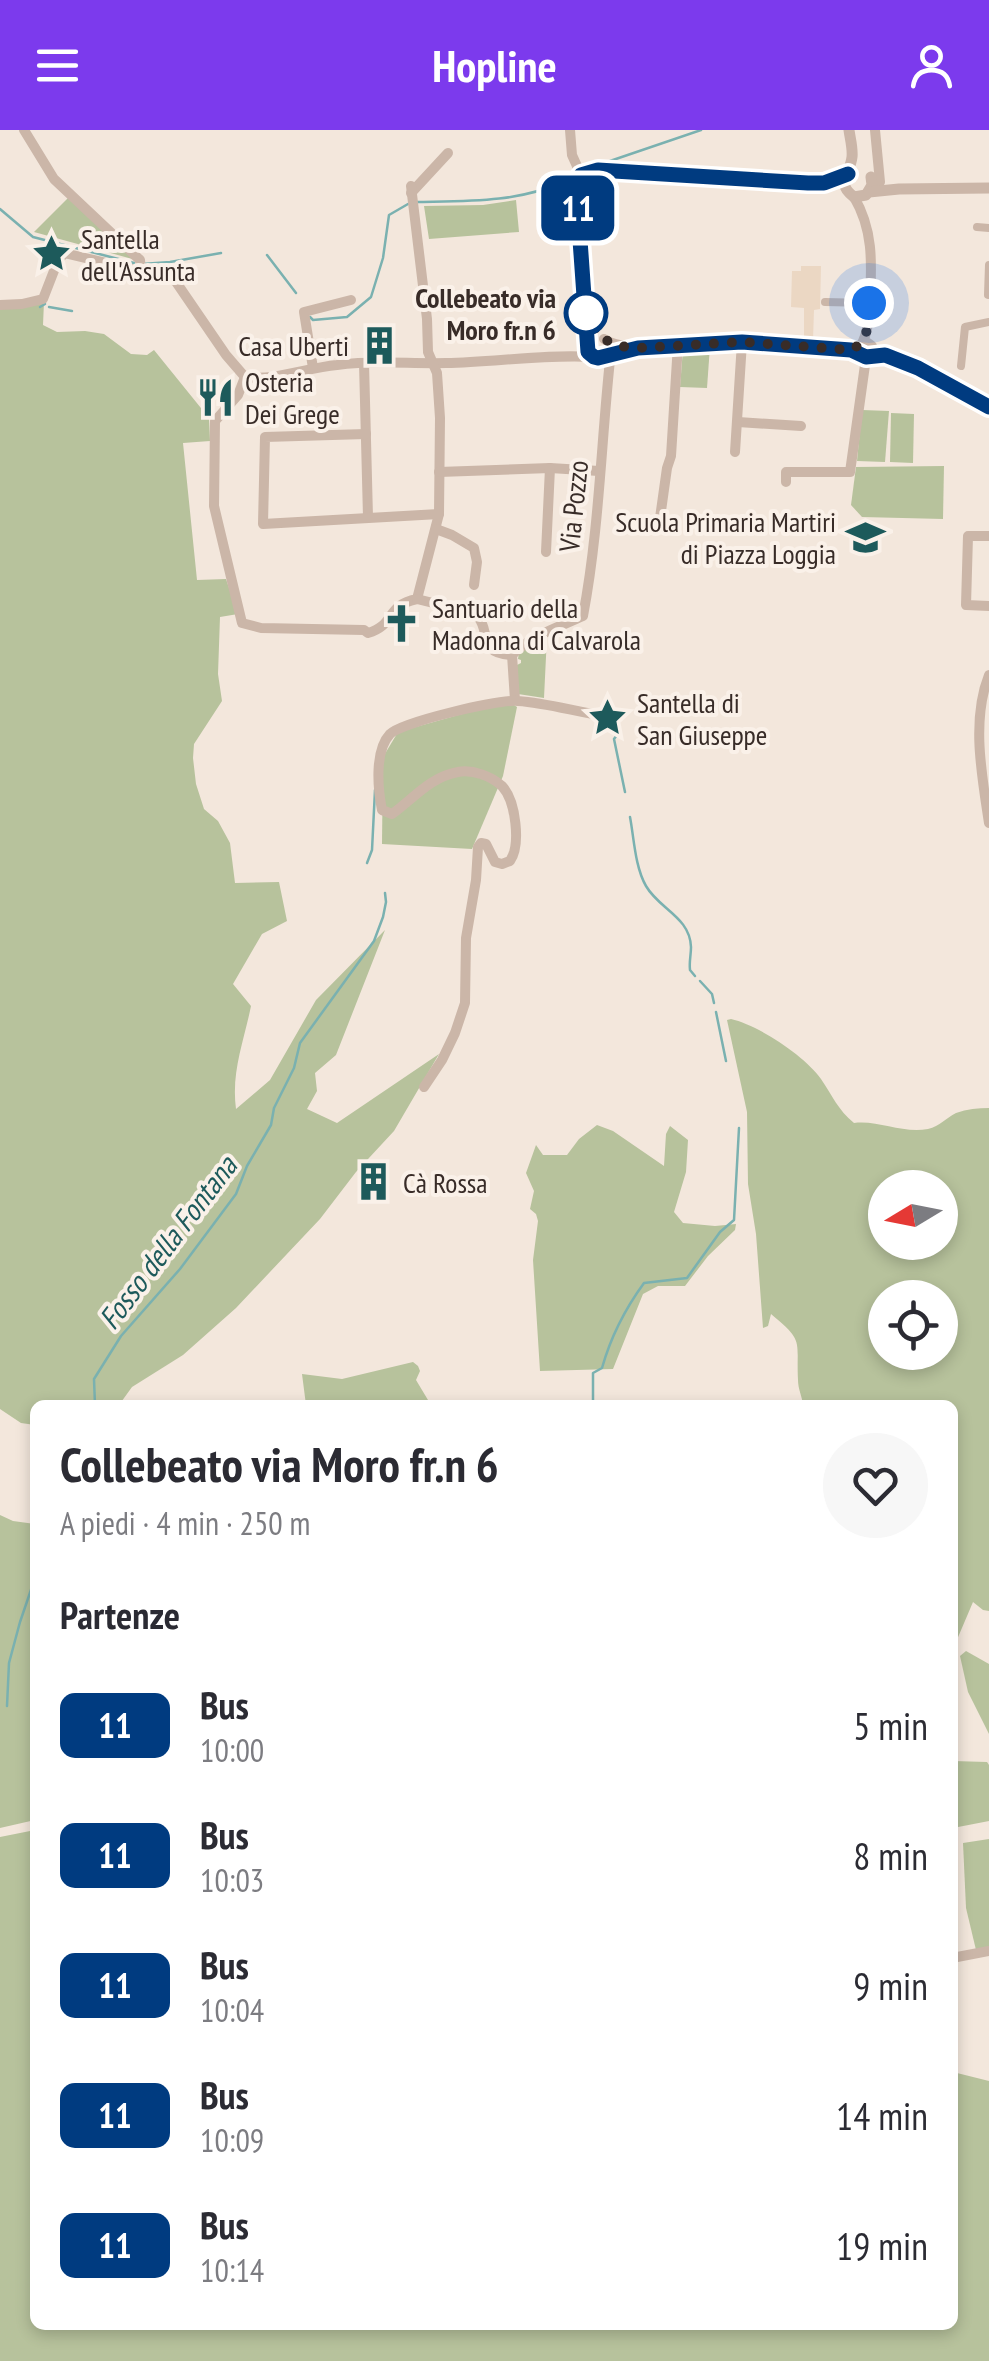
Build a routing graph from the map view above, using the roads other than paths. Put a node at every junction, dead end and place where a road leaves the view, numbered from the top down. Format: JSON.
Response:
{"nodes":[{"id":1,"x":24,"y":130,"type":"edge"},
{"id":2,"x":570,"y":130,"type":"edge"},
{"id":3,"x":849,"y":130,"type":"edge"},
{"id":4,"x":875,"y":130,"type":"edge"},
{"id":5,"x":448,"y":153,"type":"dead end"},
{"id":6,"x":853,"y":155,"type":"junction"},
{"id":7,"x":848,"y":174,"type":"junction"},
{"id":8,"x":581,"y":175,"type":"junction"},
{"id":9,"x":872,"y":176,"type":"junction"},
{"id":10,"x":824,"y":183,"type":"junction"},
{"id":11,"x":898,"y":188,"type":"junction"},
{"id":12,"x":989,"y":188,"type":"edge"},
{"id":13,"x":870,"y":192,"type":"junction"},
{"id":14,"x":850,"y":194,"type":"junction"},
{"id":15,"x":864,"y":213,"type":"junction"},
{"id":16,"x":978,"y":228,"type":"dead end"},
{"id":17,"x":989,"y":228,"type":"edge"},
{"id":18,"x":989,"y":265,"type":"edge"},
{"id":19,"x":141,"y":266,"type":"junction"},
{"id":20,"x":988,"y":282,"type":"edge"},
{"id":21,"x":988,"y":295,"type":"edge"},
{"id":22,"x":351,"y":300,"type":"dead end"},
{"id":23,"x":825,"y":302,"type":"dead end"},
{"id":24,"x":869,"y":303,"type":"junction"},
{"id":25,"x":0,"y":305,"type":"edge"},
{"id":26,"x":989,"y":322,"type":"edge"},
{"id":27,"x":742,"y":342,"type":"junction"},
{"id":28,"x":678,"y":344,"type":"junction"},
{"id":29,"x":600,"y":348,"type":"junction"},
{"id":30,"x":638,"y":348,"type":"junction"},
{"id":31,"x":864,"y":350,"type":"junction"},
{"id":32,"x":364,"y":363,"type":"junction"},
{"id":33,"x":961,"y":366,"type":"dead end"},
{"id":34,"x":431,"y":367,"type":"junction"},
{"id":35,"x":312,"y":368,"type":"junction"},
{"id":36,"x":245,"y":377,"type":"junction"},
{"id":37,"x":989,"y":407,"type":"edge"},
{"id":38,"x":738,"y":422,"type":"junction"},
{"id":39,"x":801,"y":426,"type":"dead end"},
{"id":40,"x":366,"y":434,"type":"junction"},
{"id":41,"x":735,"y":452,"type":"dead end"},
{"id":42,"x":550,"y":468,"type":"junction"},
{"id":43,"x":599,"y":470,"type":"junction"},
{"id":44,"x":439,"y":472,"type":"junction"},
{"id":45,"x":786,"y":482,"type":"dead end"},
{"id":46,"x":214,"y":506,"type":"junction"},
{"id":47,"x":439,"y":514,"type":"junction"},
{"id":48,"x":368,"y":517,"type":"junction"},
{"id":49,"x":660,"y":518,"type":"dead end"},
{"id":50,"x":212,"y":520,"type":"dead end"},
{"id":51,"x":436,"y":529,"type":"junction"},
{"id":52,"x":989,"y":536,"type":"edge"},
{"id":53,"x":546,"y":552,"type":"dead end"},
{"id":54,"x":474,"y":584,"type":"dead end"},
{"id":55,"x":417,"y":599,"type":"junction"},
{"id":56,"x":989,"y":606,"type":"edge"},
{"id":57,"x":512,"y":655,"type":"junction"},
{"id":58,"x":989,"y":675,"type":"edge"},
{"id":59,"x":515,"y":700,"type":"junction"},
{"id":60,"x":610,"y":717,"type":"dead end"},
{"id":61,"x":989,"y":823,"type":"edge"},
{"id":62,"x":424,"y":1087,"type":"dead end"},
{"id":63,"x":989,"y":1951,"type":"edge"},
{"id":64,"x":958,"y":1957,"type":"edge"}],
"edges":[{"from":1,"to":19,"type":"street"},
{"from":2,"to":8,"type":"street"},
{"from":3,"to":6,"type":"street"},
{"from":4,"to":9,"type":"street"},
{"from":5,"to":34,"type":"street"},
{"from":6,"to":7,"type":"street"},
{"from":6,"to":9,"type":"street"},
{"from":7,"to":9,"type":"street"},
{"from":7,"to":10,"type":"street"},
{"from":7,"to":14,"type":"street"},
{"from":8,"to":10,"type":"street"},
{"from":8,"to":29,"type":"street","name":"Via Pozzo"},
{"from":9,"to":11,"type":"street"},
{"from":9,"to":13,"type":"street"},
{"from":10,"to":14,"type":"street"},
{"from":11,"to":12,"type":"street"},
{"from":11,"to":13,"type":"street"},
{"from":13,"to":14,"type":"street"},
{"from":13,"to":15,"type":"street"},
{"from":14,"to":15,"type":"street"},
{"from":15,"to":24,"type":"street"},
{"from":16,"to":17,"type":"street"},
{"from":18,"to":20,"type":"street"},
{"from":19,"to":25,"type":"street"},
{"from":19,"to":36,"type":"street"},
{"from":20,"to":21,"type":"street"},
{"from":22,"to":35,"type":"street"},
{"from":23,"to":24,"type":"street"},
{"from":24,"to":31,"type":"street"},
{"from":26,"to":33,"type":"street"},
{"from":27,"to":28,"type":"street"},
{"from":27,"to":31,"type":"street"},
{"from":27,"to":38,"type":"street"},
{"from":28,"to":30,"type":"street"},
{"from":28,"to":49,"type":"street"},
{"from":29,"to":30,"type":"street"},
{"from":29,"to":30,"type":"street"},
{"from":29,"to":34,"type":"street"},
{"from":29,"to":43,"type":"street","name":"Via Pozzo"},
{"from":31,"to":37,"type":"street"},
{"from":31,"to":45,"type":"street"},
{"from":32,"to":34,"type":"street"},
{"from":32,"to":35,"type":"street"},
{"from":32,"to":40,"type":"street"},
{"from":34,"to":44,"type":"street"},
{"from":35,"to":36,"type":"street"},
{"from":36,"to":46,"type":"street"},
{"from":38,"to":39,"type":"street"},
{"from":38,"to":41,"type":"street"},
{"from":40,"to":48,"type":"street"},
{"from":40,"to":48,"type":"street"},
{"from":42,"to":43,"type":"street"},
{"from":42,"to":44,"type":"street"},
{"from":42,"to":53,"type":"street"},
{"from":43,"to":57,"type":"street","name":"Via Pozzo"},
{"from":44,"to":47,"type":"street"},
{"from":46,"to":50,"type":"street"},
{"from":46,"to":55,"type":"street"},
{"from":47,"to":48,"type":"street"},
{"from":47,"to":51,"type":"street"},
{"from":51,"to":54,"type":"street"},
{"from":51,"to":55,"type":"street"},
{"from":52,"to":56,"type":"street"},
{"from":55,"to":57,"type":"street"},
{"from":57,"to":59,"type":"street"},
{"from":58,"to":61,"type":"street"},
{"from":59,"to":60,"type":"street"},
{"from":59,"to":62,"type":"street"},
{"from":63,"to":64,"type":"street"}]}
